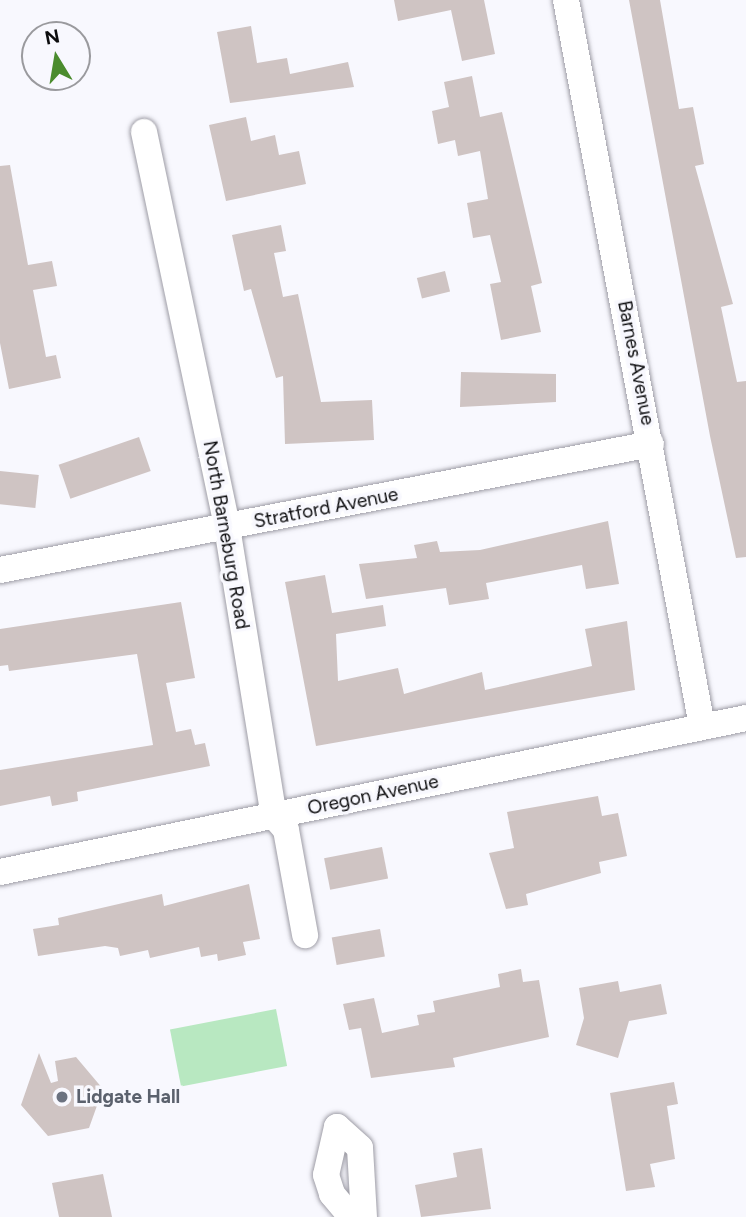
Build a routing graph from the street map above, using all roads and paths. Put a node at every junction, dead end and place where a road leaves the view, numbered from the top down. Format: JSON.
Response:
{"nodes":[{"id":1,"x":566,"y":0,"type":"edge"},
{"id":2,"x":144,"y":132,"type":"dead end"},
{"id":3,"x":651,"y":444,"type":"junction"},
{"id":4,"x":227,"y":527,"type":"junction"},
{"id":5,"x":0,"y":570,"type":"edge"},
{"id":6,"x":746,"y":718,"type":"edge"},
{"id":7,"x":702,"y":726,"type":"junction"},
{"id":8,"x":274,"y":816,"type":"junction"},
{"id":9,"x":0,"y":872,"type":"edge"},
{"id":10,"x":305,"y":935,"type":"dead end"},
{"id":11,"x":351,"y":1217,"type":"edge"},
{"id":12,"x":363,"y":1217,"type":"edge"}],
"edges":[{"from":1,"to":3,"type":"street","name":"Barnes Avenue"},
{"from":2,"to":4,"type":"street","name":"North Barneburg Road"},
{"from":3,"to":4,"type":"street","name":"Stratford Avenue"},
{"from":3,"to":7,"type":"street","name":"Barnes Avenue"},
{"from":4,"to":5,"type":"street","name":"Stratford Avenue"},
{"from":4,"to":8,"type":"street","name":"North Barneburg Road"},
{"from":6,"to":7,"type":"street","name":"Oregon Avenue"},
{"from":7,"to":8,"type":"street","name":"Oregon Avenue"},
{"from":8,"to":9,"type":"street","name":"Oregon Avenue"},
{"from":8,"to":10,"type":"street","name":"North Barneburg Road"},
{"from":11,"to":12,"type":"street"}]}
